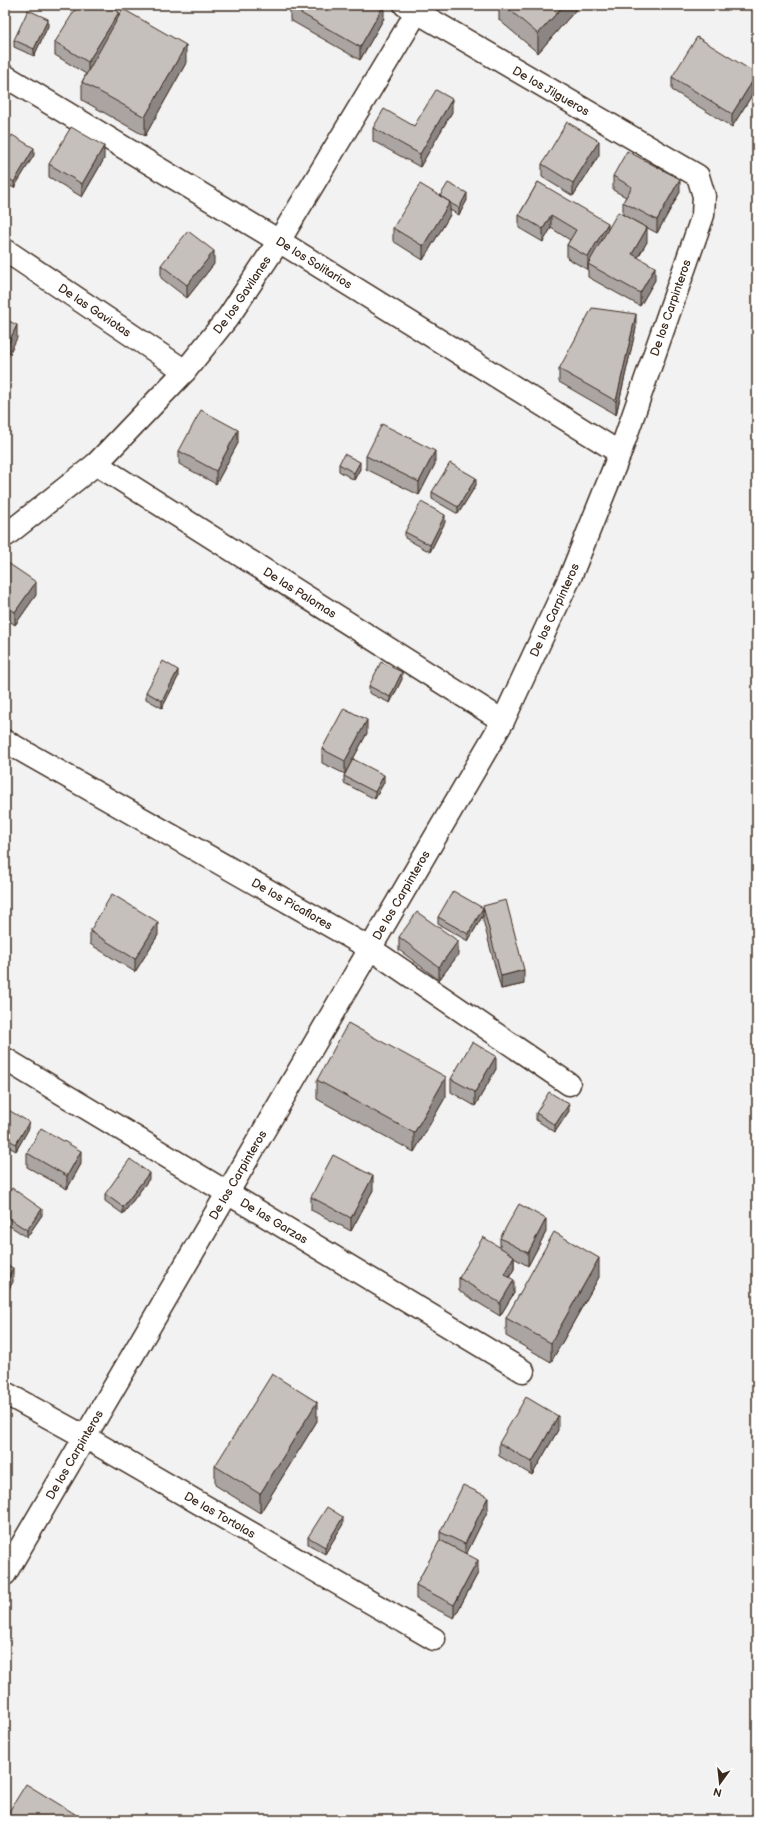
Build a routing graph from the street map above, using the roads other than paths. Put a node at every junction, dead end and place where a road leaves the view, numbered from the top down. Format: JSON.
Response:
{"nodes":[{"id":1,"x":414,"y":7,"type":"edge"},
{"id":2,"x":5,"y":76,"type":"edge"},
{"id":3,"x":698,"y":176,"type":"joint"},
{"id":4,"x":280,"y":241,"type":"junction"},
{"id":5,"x":5,"y":250,"type":"edge"},
{"id":6,"x":185,"y":371,"type":"junction"},
{"id":7,"x":620,"y":453,"type":"junction"},
{"id":8,"x":96,"y":464,"type":"junction"},
{"id":9,"x":5,"y":536,"type":"edge"},
{"id":10,"x":503,"y":721,"type":"junction"},
{"id":11,"x":5,"y":741,"type":"edge"},
{"id":12,"x":371,"y":949,"type":"junction"},
{"id":13,"x":5,"y":1059,"type":"edge"},
{"id":14,"x":569,"y":1084,"type":"dead end"},
{"id":15,"x":227,"y":1193,"type":"junction"},
{"id":16,"x":523,"y":1371,"type":"dead end"},
{"id":17,"x":5,"y":1393,"type":"edge"},
{"id":18,"x":85,"y":1437,"type":"junction"},
{"id":19,"x":5,"y":1574,"type":"edge"},
{"id":20,"x":434,"y":1640,"type":"dead end"}],
"edges":[{"from":1,"to":3,"type":"street","name":"De los Jilgueros"},
{"from":1,"to":4,"type":"street","name":"De los Gavilanes"},
{"from":2,"to":4,"type":"street","name":"De los Solitarios"},
{"from":3,"to":7,"type":"street","name":"De los Carpinteros"},
{"from":4,"to":6,"type":"street","name":"De los Gavilanes"},
{"from":4,"to":7,"type":"street","name":"De los Solitarios"},
{"from":5,"to":6,"type":"street","name":"De las Gaviotas"},
{"from":6,"to":8,"type":"street","name":"De los Gavilanes"},
{"from":7,"to":10,"type":"street","name":"De los Carpinteros"},
{"from":8,"to":9,"type":"street","name":"De los Gavilanes"},
{"from":8,"to":10,"type":"street","name":"De las Palomas"},
{"from":10,"to":12,"type":"street","name":"De los Carpinteros"},
{"from":11,"to":12,"type":"street","name":"De los Picaflores"},
{"from":12,"to":14,"type":"street","name":"De los Picaflores"},
{"from":12,"to":15,"type":"street","name":"De los Carpinteros"},
{"from":13,"to":15,"type":"street","name":"De las Garzas"},
{"from":15,"to":16,"type":"street","name":"De las Garzas"},
{"from":15,"to":18,"type":"street","name":"De los Carpinteros"},
{"from":17,"to":18,"type":"street","name":"De las Tortolas"},
{"from":18,"to":19,"type":"street","name":"De los Carpinteros"},
{"from":18,"to":20,"type":"street","name":"De las Tortolas"}]}
